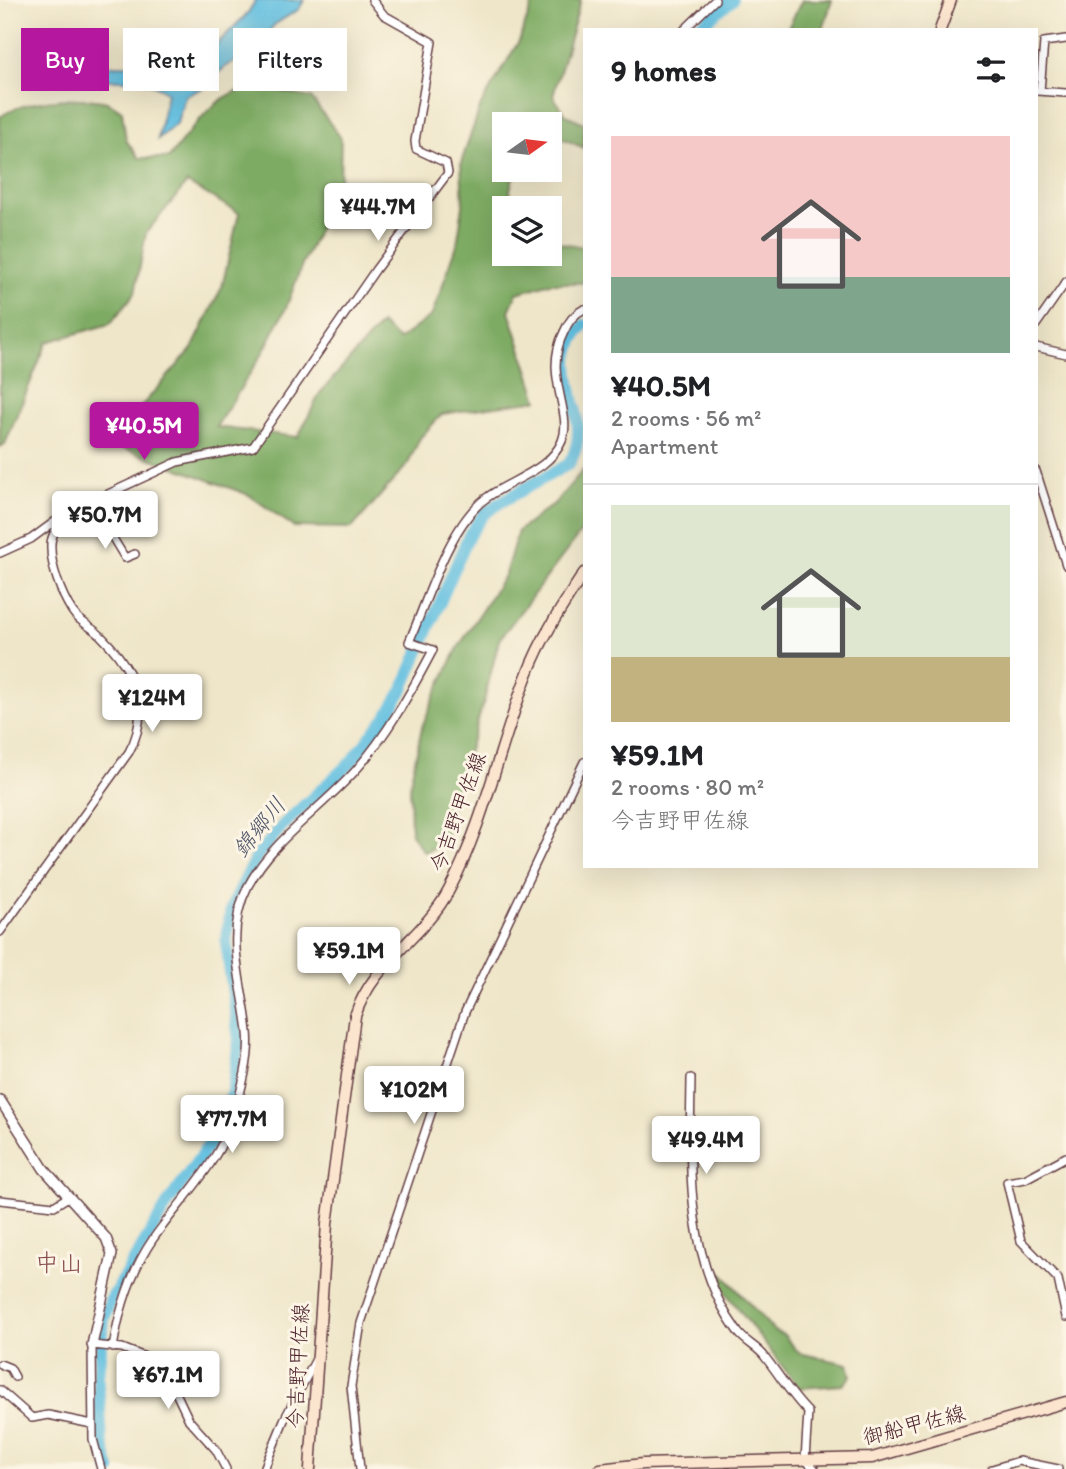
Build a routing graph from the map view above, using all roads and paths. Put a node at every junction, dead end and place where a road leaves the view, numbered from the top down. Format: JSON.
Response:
{"nodes":[{"id":1,"x":372,"y":0,"type":"edge"},
{"id":2,"x":715,"y":0,"type":"edge"},
{"id":3,"x":951,"y":0,"type":"edge"},
{"id":4,"x":686,"y":28,"type":"edge"},
{"id":5,"x":941,"y":28,"type":"edge"},
{"id":6,"x":1066,"y":39,"type":"edge"},
{"id":7,"x":1038,"y":91,"type":"edge"},
{"id":8,"x":1066,"y":93,"type":"edge"},
{"id":9,"x":1066,"y":282,"type":"edge"},
{"id":10,"x":583,"y":310,"type":"edge"},
{"id":11,"x":1038,"y":322,"type":"edge"},
{"id":12,"x":1038,"y":347,"type":"edge"},
{"id":13,"x":1066,"y":354,"type":"edge"},
{"id":14,"x":1038,"y":477,"type":"edge"},
{"id":15,"x":90,"y":502,"type":"junction"},
{"id":16,"x":58,"y":519,"type":"junction"},
{"id":17,"x":0,"y":553,"type":"edge"},
{"id":18,"x":135,"y":554,"type":"dead end"},
{"id":19,"x":1066,"y":565,"type":"edge"},
{"id":20,"x":583,"y":575,"type":"edge"},
{"id":21,"x":583,"y":764,"type":"edge"},
{"id":22,"x":0,"y":932,"type":"edge"},
{"id":23,"x":691,"y":1078,"type":"dead end"},
{"id":24,"x":0,"y":1100,"type":"edge"},
{"id":25,"x":1066,"y":1157,"type":"edge"},
{"id":26,"x":68,"y":1197,"type":"junction"},
{"id":27,"x":0,"y":1200,"type":"edge"},
{"id":28,"x":1066,"y":1317,"type":"edge"},
{"id":29,"x":92,"y":1345,"type":"junction"},
{"id":30,"x":113,"y":1348,"type":"junction"},
{"id":31,"x":318,"y":1355,"type":"junction"},
{"id":32,"x":0,"y":1364,"type":"edge"},
{"id":33,"x":15,"y":1377,"type":"dead end"},
{"id":34,"x":0,"y":1390,"type":"edge"},
{"id":35,"x":1066,"y":1402,"type":"edge"},
{"id":36,"x":92,"y":1424,"type":"junction"},
{"id":37,"x":805,"y":1460,"type":"junction"},
{"id":38,"x":101,"y":1469,"type":"edge"},
{"id":39,"x":226,"y":1469,"type":"edge"},
{"id":40,"x":264,"y":1469,"type":"edge"},
{"id":41,"x":310,"y":1469,"type":"edge"},
{"id":42,"x":360,"y":1469,"type":"edge"},
{"id":43,"x":603,"y":1469,"type":"edge"},
{"id":44,"x":815,"y":1469,"type":"edge"},
{"id":45,"x":992,"y":1469,"type":"edge"},
{"id":46,"x":1058,"y":1469,"type":"edge"}],
"edges":[{"from":1,"to":15,"type":"street"},
{"from":2,"to":4,"type":"street"},
{"from":3,"to":5,"type":"main road"},
{"from":6,"to":7,"type":"street"},
{"from":7,"to":8,"type":"street"},
{"from":9,"to":11,"type":"street"},
{"from":10,"to":30,"type":"street"},
{"from":12,"to":13,"type":"street"},
{"from":14,"to":19,"type":"street"},
{"from":15,"to":16,"type":"street"},
{"from":15,"to":18,"type":"street"},
{"from":16,"to":17,"type":"street"},
{"from":16,"to":22,"type":"street"},
{"from":20,"to":31,"type":"main road","name":"今吉野甲佐線"},
{"from":21,"to":42,"type":"street"},
{"from":23,"to":37,"type":"street"},
{"from":24,"to":26,"type":"street"},
{"from":25,"to":28,"type":"street"},
{"from":26,"to":27,"type":"street"},
{"from":26,"to":29,"type":"street"},
{"from":29,"to":30,"type":"street"},
{"from":29,"to":36,"type":"street"},
{"from":30,"to":39,"type":"street"},
{"from":31,"to":40,"type":"street"},
{"from":31,"to":41,"type":"main road","name":"今吉野甲佐線"},
{"from":32,"to":33,"type":"street"},
{"from":34,"to":36,"type":"street"},
{"from":35,"to":37,"type":"main road","name":"御船甲佐線"},
{"from":36,"to":38,"type":"street"},
{"from":37,"to":43,"type":"main road","name":"御船甲佐線"},
{"from":37,"to":44,"type":"street"},
{"from":45,"to":46,"type":"street"}]}
